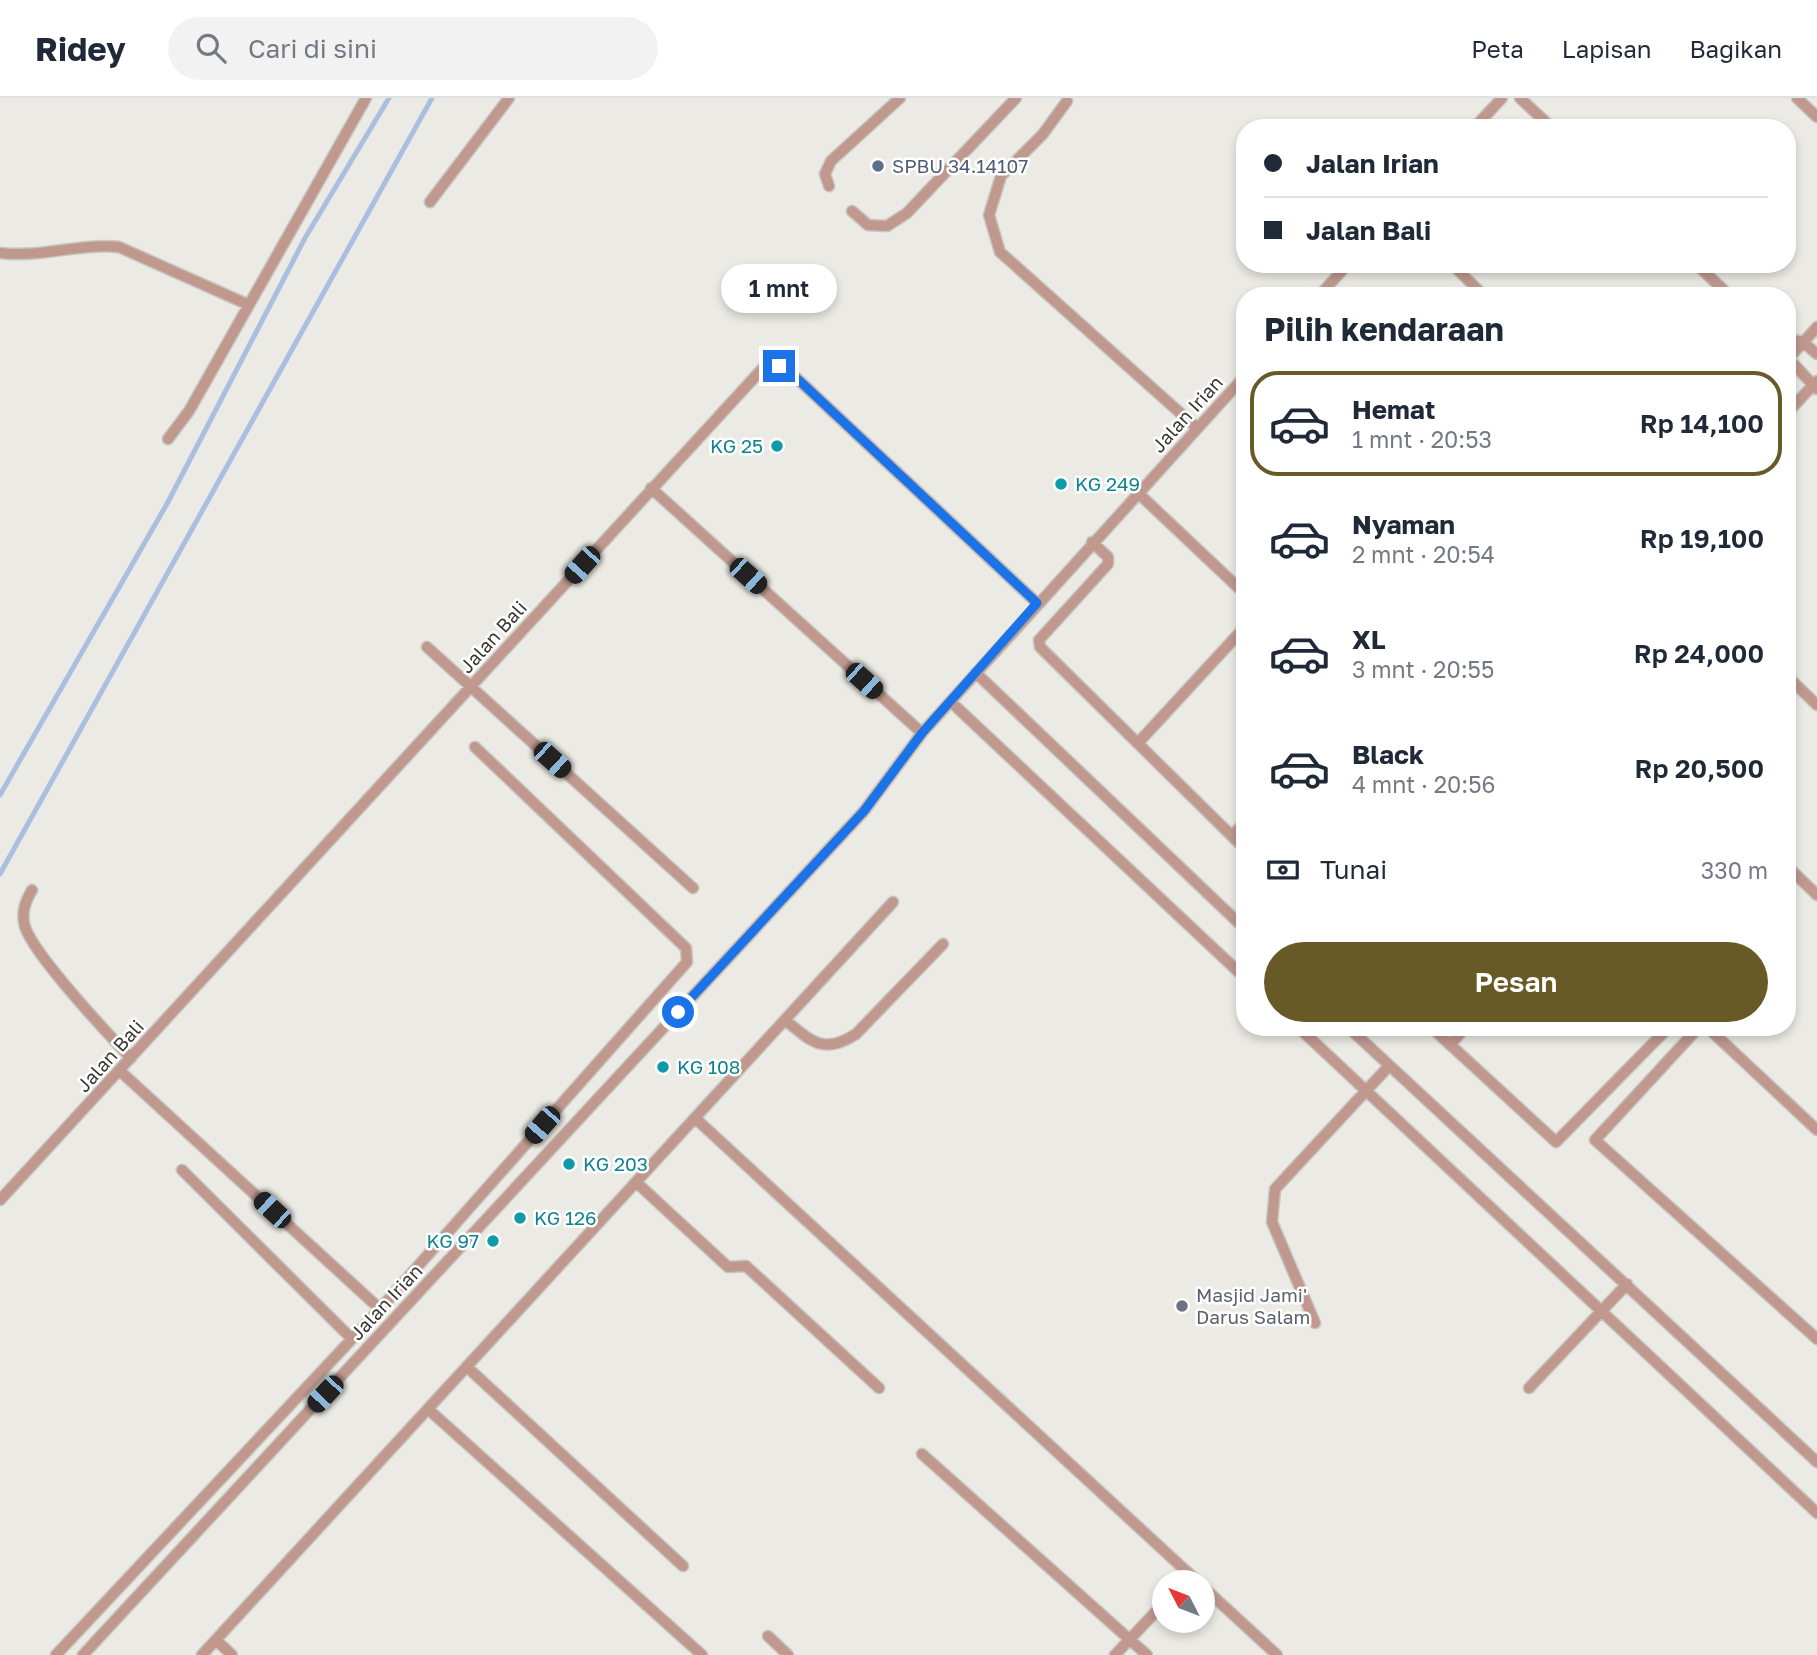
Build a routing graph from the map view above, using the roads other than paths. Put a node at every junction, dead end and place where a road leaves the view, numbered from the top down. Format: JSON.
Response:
{"nodes":[{"id":1,"x":366,"y":98,"type":"edge"},
{"id":2,"x":509,"y":98,"type":"edge"},
{"id":3,"x":900,"y":98,"type":"edge"},
{"id":4,"x":1016,"y":98,"type":"edge"},
{"id":5,"x":1502,"y":98,"type":"edge"},
{"id":6,"x":1520,"y":98,"type":"edge"},
{"id":7,"x":1797,"y":98,"type":"edge"},
{"id":8,"x":1068,"y":101,"type":"dead end"},
{"id":9,"x":1817,"y":117,"type":"edge"},
{"id":10,"x":1482,"y":119,"type":"edge"},
{"id":11,"x":1542,"y":119,"type":"edge"},
{"id":12,"x":829,"y":186,"type":"dead end"},
{"id":13,"x":430,"y":202,"type":"dead end"},
{"id":14,"x":852,"y":211,"type":"dead end"},
{"id":15,"x":0,"y":253,"type":"edge"},
{"id":16,"x":1340,"y":273,"type":"edge"},
{"id":17,"x":1461,"y":273,"type":"edge"},
{"id":18,"x":1706,"y":273,"type":"edge"},
{"id":19,"x":1327,"y":287,"type":"edge"},
{"id":20,"x":1476,"y":287,"type":"edge"},
{"id":21,"x":1720,"y":287,"type":"edge"},
{"id":22,"x":248,"y":305,"type":"junction"},
{"id":23,"x":1817,"y":327,"type":"edge"},
{"id":24,"x":1796,"y":341,"type":"edge"},
{"id":25,"x":1802,"y":342,"type":"junction"},
{"id":26,"x":1796,"y":348,"type":"edge"},
{"id":27,"x":1817,"y":354,"type":"edge"},
{"id":28,"x":1796,"y":366,"type":"edge"},
{"id":29,"x":1816,"y":385,"type":"edge"},
{"id":30,"x":1236,"y":386,"type":"edge"},
{"id":31,"x":1796,"y":404,"type":"edge"},
{"id":32,"x":1197,"y":428,"type":"junction"},
{"id":33,"x":168,"y":439,"type":"dead end"},
{"id":34,"x":651,"y":488,"type":"junction"},
{"id":35,"x":1138,"y":493,"type":"junction"},
{"id":36,"x":1092,"y":542,"type":"junction"},
{"id":37,"x":1236,"y":585,"type":"edge"},
{"id":38,"x":1037,"y":603,"type":"junction"},
{"id":39,"x":1236,"y":637,"type":"edge"},
{"id":40,"x":427,"y":647,"type":"dead end"},
{"id":41,"x":976,"y":673,"type":"junction"},
{"id":42,"x":1796,"y":685,"type":"edge"},
{"id":43,"x":471,"y":687,"type":"junction"},
{"id":44,"x":951,"y":702,"type":"junction"},
{"id":45,"x":1817,"y":705,"type":"edge"},
{"id":46,"x":922,"y":733,"type":"junction"},
{"id":47,"x":1138,"y":743,"type":"junction"},
{"id":48,"x":475,"y":747,"type":"dead end"},
{"id":49,"x":1236,"y":832,"type":"edge"},
{"id":50,"x":1232,"y":836,"type":"junction"},
{"id":51,"x":1236,"y":840,"type":"edge"},
{"id":52,"x":1796,"y":873,"type":"edge"},
{"id":53,"x":693,"y":888,"type":"dead end"},
{"id":54,"x":1815,"y":889,"type":"edge"},
{"id":55,"x":32,"y":890,"type":"dead end"},
{"id":56,"x":893,"y":902,"type":"dead end"},
{"id":57,"x":1236,"y":920,"type":"edge"},
{"id":58,"x":943,"y":944,"type":"dead end"},
{"id":59,"x":1236,"y":969,"type":"edge"},
{"id":60,"x":785,"y":1020,"type":"junction"},
{"id":61,"x":1308,"y":1036,"type":"edge"},
{"id":62,"x":1357,"y":1036,"type":"edge"},
{"id":63,"x":1441,"y":1036,"type":"edge"},
{"id":64,"x":1458,"y":1036,"type":"edge"},
{"id":65,"x":1660,"y":1036,"type":"edge"},
{"id":66,"x":1691,"y":1036,"type":"edge"},
{"id":67,"x":1717,"y":1036,"type":"edge"},
{"id":68,"x":1450,"y":1045,"type":"junction"},
{"id":69,"x":131,"y":1058,"type":"junction"},
{"id":70,"x":1389,"y":1066,"type":"junction"},
{"id":71,"x":120,"y":1071,"type":"junction"},
{"id":72,"x":1366,"y":1091,"type":"junction"},
{"id":73,"x":695,"y":1118,"type":"junction"},
{"id":74,"x":1817,"y":1130,"type":"edge"},
{"id":75,"x":182,"y":1170,"type":"dead end"},
{"id":76,"x":637,"y":1183,"type":"junction"},
{"id":77,"x":0,"y":1200,"type":"edge"},
{"id":78,"x":1627,"y":1284,"type":"junction"},
{"id":79,"x":380,"y":1309,"type":"junction"},
{"id":80,"x":1602,"y":1311,"type":"junction"},
{"id":81,"x":1315,"y":1323,"type":"dead end"},
{"id":82,"x":352,"y":1339,"type":"junction"},
{"id":83,"x":1817,"y":1339,"type":"edge"},
{"id":84,"x":467,"y":1367,"type":"junction"},
{"id":85,"x":879,"y":1388,"type":"dead end"},
{"id":86,"x":1529,"y":1388,"type":"dead end"},
{"id":87,"x":428,"y":1409,"type":"junction"},
{"id":88,"x":922,"y":1454,"type":"dead end"},
{"id":89,"x":1817,"y":1462,"type":"edge"},
{"id":90,"x":1817,"y":1513,"type":"edge"},
{"id":91,"x":683,"y":1566,"type":"dead end"},
{"id":92,"x":1179,"y":1570,"type":"edge"},
{"id":93,"x":1215,"y":1598,"type":"edge"},
{"id":94,"x":1152,"y":1615,"type":"edge"},
{"id":95,"x":768,"y":1636,"type":"dead end"},
{"id":96,"x":1129,"y":1639,"type":"junction"},
{"id":97,"x":216,"y":1640,"type":"junction"},
{"id":98,"x":56,"y":1655,"type":"edge"},
{"id":99,"x":83,"y":1655,"type":"edge"},
{"id":100,"x":202,"y":1655,"type":"edge"},
{"id":101,"x":232,"y":1655,"type":"edge"},
{"id":102,"x":702,"y":1655,"type":"edge"},
{"id":103,"x":788,"y":1655,"type":"edge"},
{"id":104,"x":1115,"y":1655,"type":"edge"},
{"id":105,"x":1147,"y":1655,"type":"edge"},
{"id":106,"x":1277,"y":1655,"type":"edge"}],
"edges":[{"from":1,"to":22,"type":"lane"},
{"from":2,"to":13,"type":"lane"},
{"from":3,"to":12,"type":"lane"},
{"from":4,"to":14,"type":"lane"},
{"from":5,"to":10,"type":"lane"},
{"from":6,"to":11,"type":"lane"},
{"from":7,"to":9,"type":"lane"},
{"from":8,"to":32,"type":"lane"},
{"from":15,"to":22,"type":"lane"},
{"from":16,"to":19,"type":"lane"},
{"from":17,"to":20,"type":"lane"},
{"from":18,"to":21,"type":"lane"},
{"from":22,"to":33,"type":"lane"},
{"from":23,"to":25,"type":"lane"},
{"from":24,"to":25,"type":"lane"},
{"from":25,"to":26,"type":"lane"},
{"from":25,"to":27,"type":"lane"},
{"from":28,"to":29,"type":"lane"},
{"from":29,"to":31,"type":"lane"},
{"from":30,"to":32,"type":"lane","name":"Jalan Irian"},
{"from":32,"to":35,"type":"lane","name":"Jalan Irian"},
{"from":34,"to":38,"type":"lane","name":"Jalan Bali"},
{"from":34,"to":43,"type":"lane","name":"Jalan Bali"},
{"from":34,"to":46,"type":"lane"},
{"from":35,"to":36,"type":"lane","name":"Jalan Irian"},
{"from":35,"to":37,"type":"lane"},
{"from":36,"to":38,"type":"lane","name":"Jalan Irian"},
{"from":36,"to":47,"type":"lane"},
{"from":38,"to":41,"type":"lane","name":"Jalan Irian"},
{"from":39,"to":47,"type":"lane"},
{"from":40,"to":43,"type":"lane"},
{"from":41,"to":44,"type":"lane","name":"Jalan Irian"},
{"from":41,"to":57,"type":"lane"},
{"from":42,"to":45,"type":"lane"},
{"from":43,"to":53,"type":"lane"},
{"from":43,"to":69,"type":"lane","name":"Jalan Bali"},
{"from":44,"to":46,"type":"lane","name":"Jalan Irian"},
{"from":44,"to":59,"type":"lane"},
{"from":46,"to":99,"type":"lane","name":"Jalan Irian"},
{"from":47,"to":50,"type":"lane"},
{"from":48,"to":79,"type":"lane"},
{"from":49,"to":50,"type":"lane"},
{"from":50,"to":51,"type":"lane"},
{"from":52,"to":54,"type":"lane"},
{"from":55,"to":69,"type":"lane"},
{"from":56,"to":60,"type":"lane"},
{"from":58,"to":60,"type":"lane"},
{"from":60,"to":73,"type":"lane"},
{"from":61,"to":72,"type":"lane"},
{"from":62,"to":70,"type":"lane"},
{"from":63,"to":68,"type":"lane"},
{"from":64,"to":68,"type":"lane"},
{"from":65,"to":68,"type":"lane"},
{"from":66,"to":83,"type":"lane"},
{"from":67,"to":74,"type":"lane"},
{"from":69,"to":71,"type":"lane","name":"Jalan Bali"},
{"from":70,"to":72,"type":"lane"},
{"from":70,"to":78,"type":"lane"},
{"from":71,"to":77,"type":"lane","name":"Jalan Bali"},
{"from":71,"to":79,"type":"lane"},
{"from":72,"to":80,"type":"lane"},
{"from":72,"to":81,"type":"lane"},
{"from":73,"to":76,"type":"lane"},
{"from":73,"to":92,"type":"lane"},
{"from":75,"to":82,"type":"lane"},
{"from":76,"to":84,"type":"lane"},
{"from":76,"to":85,"type":"lane"},
{"from":78,"to":80,"type":"lane"},
{"from":78,"to":89,"type":"lane"},
{"from":79,"to":82,"type":"lane"},
{"from":80,"to":86,"type":"lane"},
{"from":80,"to":90,"type":"lane"},
{"from":82,"to":98,"type":"lane"},
{"from":84,"to":87,"type":"lane"},
{"from":84,"to":91,"type":"lane"},
{"from":87,"to":97,"type":"lane"},
{"from":87,"to":102,"type":"lane"},
{"from":88,"to":96,"type":"lane"},
{"from":93,"to":106,"type":"lane"},
{"from":94,"to":96,"type":"lane"},
{"from":95,"to":103,"type":"lane"},
{"from":96,"to":104,"type":"lane"},
{"from":96,"to":105,"type":"lane"},
{"from":97,"to":100,"type":"lane"},
{"from":97,"to":101,"type":"lane"}]}
